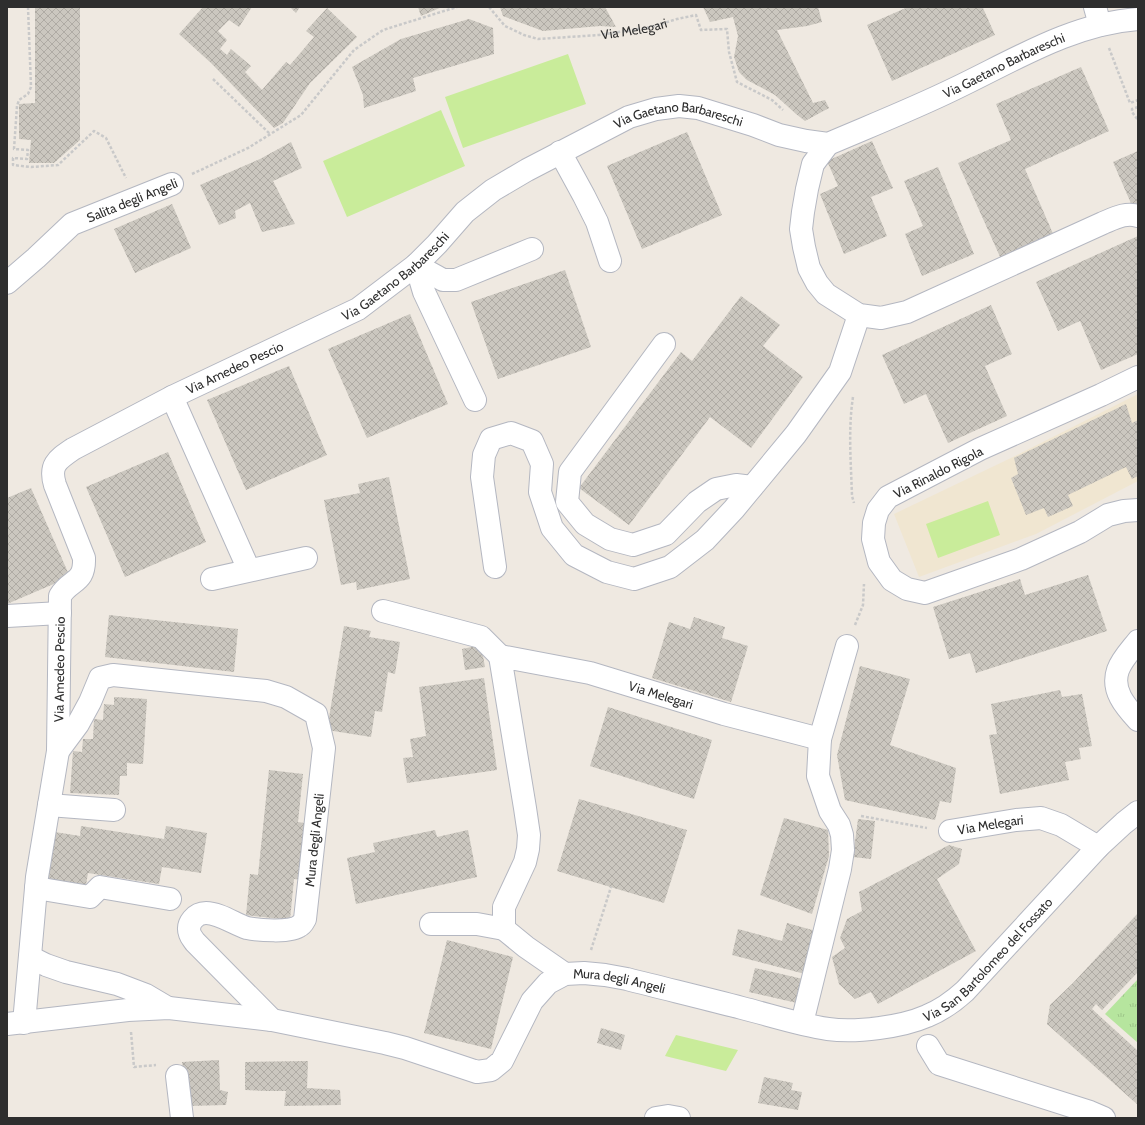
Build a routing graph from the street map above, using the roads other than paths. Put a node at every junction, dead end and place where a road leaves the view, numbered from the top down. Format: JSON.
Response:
{"nodes":[{"id":1,"x":1097,"y":16,"type":"edge"},
{"id":2,"x":1138,"y":18,"type":"edge"},
{"id":3,"x":828,"y":144,"type":"junction"},
{"id":4,"x":560,"y":152,"type":"junction"},
{"id":5,"x":172,"y":184,"type":"road end"},
{"id":6,"x":1138,"y":216,"type":"edge"},
{"id":7,"x":532,"y":249,"type":"dead end"},
{"id":8,"x":610,"y":261,"type":"dead end"},
{"id":9,"x":416,"y":265,"type":"junction"},
{"id":10,"x":7,"y":283,"type":"edge"},
{"id":11,"x":860,"y":315,"type":"junction"},
{"id":12,"x":297,"y":338,"type":"joint"},
{"id":13,"x":664,"y":344,"type":"dead end"},
{"id":14,"x":1138,"y":377,"type":"edge"},
{"id":15,"x":172,"y":397,"type":"junction"},
{"id":16,"x":475,"y":400,"type":"dead end"},
{"id":17,"x":752,"y":487,"type":"junction"},
{"id":18,"x":1138,"y":510,"type":"edge"},
{"id":19,"x":306,"y":558,"type":"dead end"},
{"id":20,"x":495,"y":567,"type":"dead end"},
{"id":21,"x":249,"y":570,"type":"junction"},
{"id":22,"x":212,"y":579,"type":"dead end"},
{"id":23,"x":383,"y":611,"type":"dead end"},
{"id":24,"x":60,"y":613,"type":"junction"},
{"id":25,"x":7,"y":616,"type":"edge"},
{"id":26,"x":1138,"y":641,"type":"edge"},
{"id":27,"x":847,"y":646,"type":"road end"},
{"id":28,"x":500,"y":656,"type":"junction"},
{"id":29,"x":1138,"y":720,"type":"edge"},
{"id":30,"x":820,"y":739,"type":"junction"},
{"id":31,"x":58,"y":751,"type":"junction"},
{"id":32,"x":49,"y":804,"type":"junction"},
{"id":33,"x":114,"y":810,"type":"dead end"},
{"id":34,"x":1138,"y":812,"type":"edge"},
{"id":35,"x":950,"y":832,"type":"road end"},
{"id":36,"x":1098,"y":847,"type":"junction"},
{"id":37,"x":36,"y":888,"type":"junction"},
{"id":38,"x":170,"y":898,"type":"dead end"},
{"id":39,"x":431,"y":924,"type":"dead end"},
{"id":40,"x":504,"y":928,"type":"junction"},
{"id":41,"x":30,"y":957,"type":"junction"},
{"id":42,"x":575,"y":974,"type":"junction"},
{"id":43,"x":169,"y":1008,"type":"junction"},
{"id":44,"x":272,"y":1020,"type":"junction"},
{"id":45,"x":16,"y":1023,"type":"edge"},
{"id":46,"x":802,"y":1023,"type":"junction"},
{"id":47,"x":928,"y":1046,"type":"dead end"},
{"id":48,"x":177,"y":1076,"type":"road end"},
{"id":49,"x":182,"y":1118,"type":"edge"},
{"id":50,"x":656,"y":1118,"type":"edge"},
{"id":51,"x":680,"y":1118,"type":"edge"},
{"id":52,"x":1104,"y":1118,"type":"edge"}],
"edges":[{"from":1,"to":2,"type":"street","name":"Via Gaetano Barbareschi"},
{"from":1,"to":3,"type":"street","name":"Via Gaetano Barbareschi"},
{"from":3,"to":4,"type":"street","name":"Via Gaetano Barbareschi"},
{"from":3,"to":11,"type":"street"},
{"from":4,"to":8,"type":"street"},
{"from":4,"to":9,"type":"street","name":"Via Gaetano Barbareschi"},
{"from":5,"to":10,"type":"street","name":"Salita degli Angeli"},
{"from":6,"to":11,"type":"street"},
{"from":7,"to":9,"type":"street"},
{"from":9,"to":12,"type":"street","name":"Via Gaetano Barbareschi"},
{"from":9,"to":16,"type":"street"},
{"from":11,"to":17,"type":"street"},
{"from":12,"to":15,"type":"street","name":"Via Amedeo Pescio"},
{"from":13,"to":17,"type":"street"},
{"from":14,"to":18,"type":"street","name":"Via Rinaldo Rigola"},
{"from":15,"to":21,"type":"street","name":"Via Amedeo Pescio"},
{"from":15,"to":24,"type":"street","name":"Via Amedeo Pescio"},
{"from":17,"to":20,"type":"street"},
{"from":19,"to":21,"type":"street"},
{"from":21,"to":22,"type":"street"},
{"from":23,"to":28,"type":"street"},
{"from":24,"to":25,"type":"street"},
{"from":24,"to":31,"type":"street","name":"Via Amedeo Pescio"},
{"from":26,"to":29,"type":"street"},
{"from":27,"to":30,"type":"street"},
{"from":28,"to":30,"type":"street","name":"Via Melegari"},
{"from":28,"to":40,"type":"street"},
{"from":30,"to":46,"type":"street"},
{"from":31,"to":32,"type":"street","name":"Via Amedeo Pescio"},
{"from":31,"to":44,"type":"street","name":"Mura degli Angeli"},
{"from":32,"to":33,"type":"street"},
{"from":32,"to":37,"type":"street","name":"Via Amedeo Pescio"},
{"from":34,"to":36,"type":"street","name":"Via San Bartolomeo del Fossato"},
{"from":35,"to":36,"type":"street","name":"Via Melegari"},
{"from":36,"to":46,"type":"street","name":"Via San Bartolomeo del Fossato"},
{"from":37,"to":38,"type":"street"},
{"from":37,"to":41,"type":"street","name":"Via Amedeo Pescio"},
{"from":39,"to":40,"type":"street"},
{"from":40,"to":42,"type":"street"},
{"from":41,"to":43,"type":"street"},
{"from":41,"to":45,"type":"street","name":"Via Amedeo Pescio"},
{"from":42,"to":44,"type":"street","name":"Mura degli Angeli"},
{"from":42,"to":46,"type":"street","name":"Mura degli Angeli"},
{"from":43,"to":44,"type":"street","name":"Mura degli Angeli"},
{"from":43,"to":45,"type":"street","name":"Mura degli Angeli"},
{"from":47,"to":52,"type":"street"},
{"from":48,"to":49,"type":"street"},
{"from":50,"to":51,"type":"street"}]}
